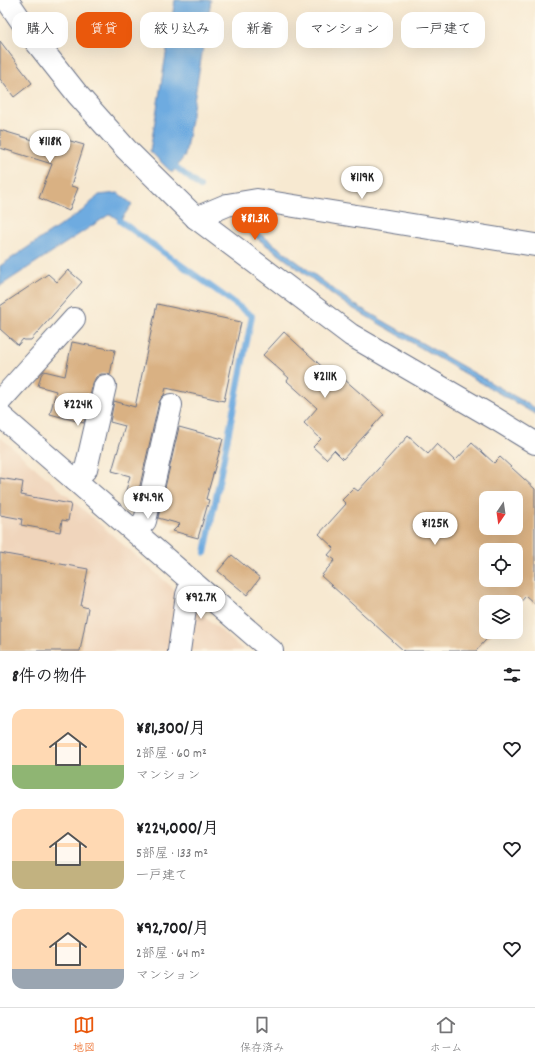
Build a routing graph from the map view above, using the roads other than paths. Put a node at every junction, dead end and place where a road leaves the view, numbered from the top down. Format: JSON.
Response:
{"nodes":[{"id":1,"x":6,"y":0,"type":"edge"},
{"id":2,"x":196,"y":218,"type":"junction"},
{"id":3,"x":535,"y":246,"type":"edge"},
{"id":4,"x":74,"y":319,"type":"dead end"},
{"id":5,"x":105,"y":386,"type":"dead end"},
{"id":6,"x":0,"y":401,"type":"edge"},
{"id":7,"x":171,"y":406,"type":"dead end"},
{"id":8,"x":0,"y":415,"type":"edge"},
{"id":9,"x":535,"y":443,"type":"edge"},
{"id":10,"x":76,"y":480,"type":"junction"},
{"id":11,"x":134,"y":531,"type":"junction"},
{"id":12,"x":192,"y":581,"type":"junction"},
{"id":13,"x":179,"y":651,"type":"edge"},
{"id":14,"x":272,"y":651,"type":"edge"}],
"edges":[{"from":1,"to":2,"type":"street"},
{"from":2,"to":3,"type":"street"},
{"from":2,"to":9,"type":"street"},
{"from":4,"to":6,"type":"street"},
{"from":5,"to":10,"type":"street"},
{"from":7,"to":11,"type":"street"},
{"from":8,"to":10,"type":"street"},
{"from":10,"to":11,"type":"street"},
{"from":11,"to":12,"type":"street"},
{"from":12,"to":13,"type":"street"},
{"from":12,"to":14,"type":"street"}]}
